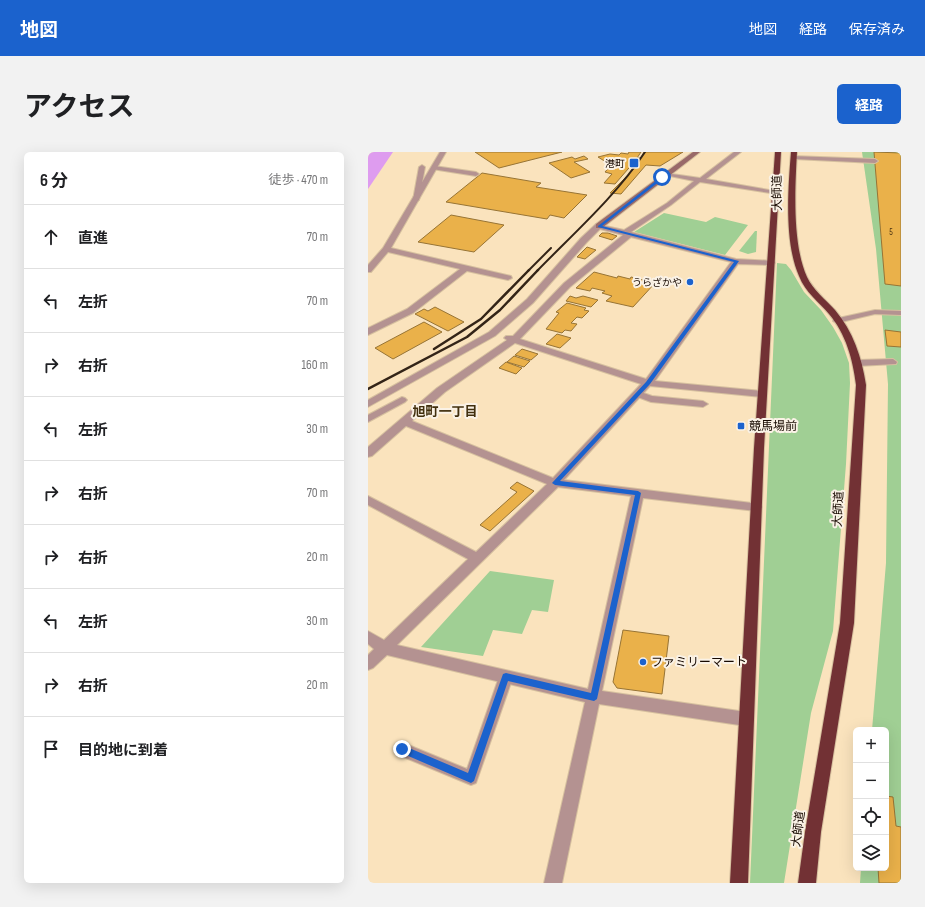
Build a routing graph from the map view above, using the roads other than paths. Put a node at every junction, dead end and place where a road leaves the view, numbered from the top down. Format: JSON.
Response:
{"nodes":[{"id":1,"x":443,"y":152,"type":"edge"},
{"id":2,"x":697,"y":152,"type":"edge"},
{"id":3,"x":738,"y":152,"type":"edge"},
{"id":4,"x":778,"y":152,"type":"edge"},
{"id":5,"x":794,"y":154,"type":"edge"},
{"id":6,"x":875,"y":161,"type":"dead end"},
{"id":7,"x":422,"y":168,"type":"dead end"},
{"id":8,"x":434,"y":168,"type":"junction"},
{"id":9,"x":476,"y":174,"type":"dead end"},
{"id":10,"x":667,"y":174,"type":"junction"},
{"id":11,"x":775,"y":193,"type":"junction"},
{"id":12,"x":416,"y":200,"type":"junction"},
{"id":13,"x":599,"y":226,"type":"junction"},
{"id":14,"x":626,"y":234,"type":"junction"},
{"id":15,"x":386,"y":249,"type":"junction"},
{"id":16,"x":736,"y":261,"type":"junction"},
{"id":17,"x":771,"y":263,"type":"junction"},
{"id":18,"x":466,"y":268,"type":"junction"},
{"id":19,"x":368,"y":270,"type":"edge"},
{"id":20,"x":508,"y":278,"type":"dead end"},
{"id":21,"x":901,"y":313,"type":"edge"},
{"id":22,"x":837,"y":321,"type":"junction"},
{"id":23,"x":368,"y":332,"type":"edge"},
{"id":24,"x":492,"y":334,"type":"junction"},
{"id":25,"x":515,"y":339,"type":"junction"},
{"id":26,"x":893,"y":362,"type":"dead end"},
{"id":27,"x":857,"y":363,"type":"junction"},
{"id":28,"x":648,"y":383,"type":"junction"},
{"id":29,"x":638,"y":394,"type":"junction"},
{"id":30,"x":762,"y":394,"type":"junction"},
{"id":31,"x":402,"y":400,"type":"dead end"},
{"id":32,"x":368,"y":404,"type":"edge"},
{"id":33,"x":702,"y":404,"type":"dead end"},
{"id":34,"x":368,"y":419,"type":"edge"},
{"id":35,"x":405,"y":422,"type":"junction"},
{"id":36,"x":368,"y":453,"type":"edge"},
{"id":37,"x":555,"y":483,"type":"junction"},
{"id":38,"x":638,"y":493,"type":"junction"},
{"id":39,"x":368,"y":500,"type":"edge"},
{"id":40,"x":756,"y":507,"type":"junction"},
{"id":41,"x":477,"y":558,"type":"junction"},
{"id":42,"x":368,"y":637,"type":"edge"},
{"id":43,"x":385,"y":648,"type":"junction"},
{"id":44,"x":368,"y":664,"type":"edge"},
{"id":45,"x":506,"y":677,"type":"junction"},
{"id":46,"x":594,"y":697,"type":"junction"},
{"id":47,"x":746,"y":719,"type":"junction"},
{"id":48,"x":402,"y":749,"type":"dead end"},
{"id":49,"x":554,"y":883,"type":"edge"},
{"id":50,"x":739,"y":883,"type":"edge"},
{"id":51,"x":807,"y":883,"type":"edge"}],
"edges":[{"from":1,"to":8,"type":"street"},
{"from":2,"to":10,"type":"street"},
{"from":3,"to":14,"type":"street"},
{"from":4,"to":11,"type":"highway","name":"大師道"},
{"from":5,"to":6,"type":"lane"},
{"from":5,"to":22,"type":"highway","name":"大師道"},
{"from":7,"to":12,"type":"lane"},
{"from":8,"to":9,"type":"lane"},
{"from":8,"to":12,"type":"street"},
{"from":10,"to":11,"type":"street"},
{"from":10,"to":13,"type":"street"},
{"from":11,"to":17,"type":"highway","name":"大師道"},
{"from":12,"to":15,"type":"street"},
{"from":13,"to":14,"type":"street"},
{"from":13,"to":24,"type":"street"},
{"from":14,"to":16,"type":"street"},
{"from":14,"to":25,"type":"street"},
{"from":15,"to":18,"type":"street"},
{"from":15,"to":19,"type":"street"},
{"from":16,"to":17,"type":"street"},
{"from":16,"to":28,"type":"street"},
{"from":17,"to":30,"type":"highway","name":"大師道"},
{"from":18,"to":20,"type":"street"},
{"from":18,"to":23,"type":"street"},
{"from":21,"to":22,"type":"lane"},
{"from":22,"to":27,"type":"highway","name":"大師道"},
{"from":24,"to":25,"type":"street"},
{"from":24,"to":32,"type":"street"},
{"from":25,"to":28,"type":"street"},
{"from":25,"to":35,"type":"street"},
{"from":26,"to":27,"type":"lane"},
{"from":27,"to":51,"type":"highway","name":"大師道"},
{"from":28,"to":29,"type":"street"},
{"from":28,"to":30,"type":"street"},
{"from":29,"to":33,"type":"lane"},
{"from":29,"to":37,"type":"street"},
{"from":30,"to":40,"type":"highway","name":"大師道"},
{"from":31,"to":34,"type":"lane"},
{"from":35,"to":36,"type":"street"},
{"from":35,"to":37,"type":"street"},
{"from":37,"to":38,"type":"street"},
{"from":37,"to":41,"type":"street"},
{"from":38,"to":40,"type":"street"},
{"from":38,"to":46,"type":"street"},
{"from":39,"to":41,"type":"street"},
{"from":40,"to":47,"type":"highway","name":"大師道"},
{"from":41,"to":43,"type":"street"},
{"from":42,"to":43,"type":"street"},
{"from":43,"to":44,"type":"street"},
{"from":43,"to":45,"type":"street"},
{"from":45,"to":46,"type":"street"},
{"from":45,"to":48,"type":"lane"},
{"from":46,"to":47,"type":"street"},
{"from":46,"to":49,"type":"street"},
{"from":47,"to":50,"type":"highway","name":"大師道"}]}
